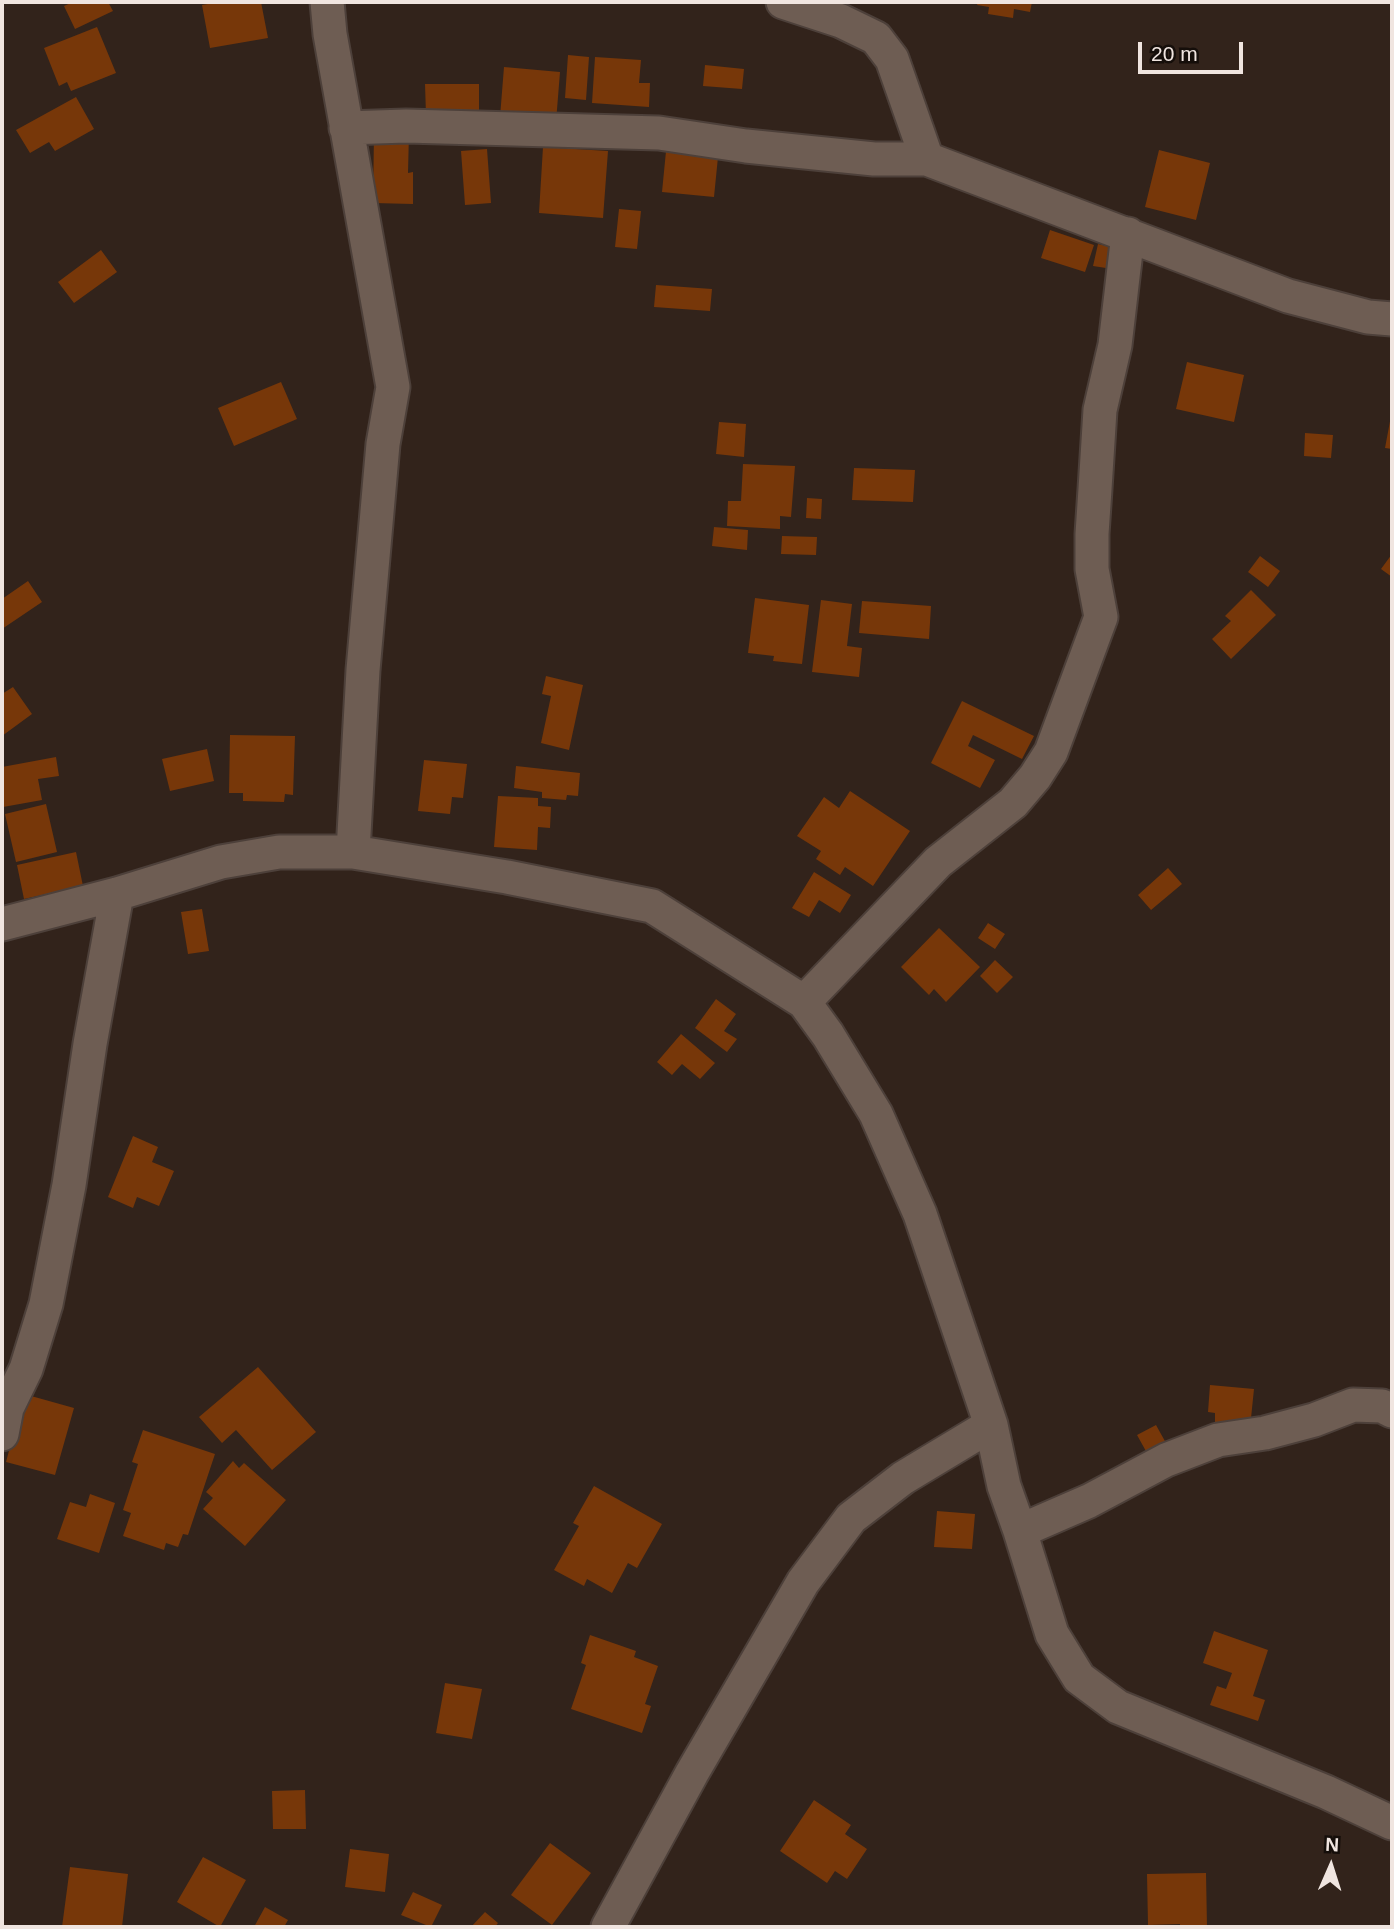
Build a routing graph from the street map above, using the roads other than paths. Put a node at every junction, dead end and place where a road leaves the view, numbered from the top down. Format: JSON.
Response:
{"nodes":[{"id":1,"x":327,"y":2,"type":"edge"},
{"id":2,"x":783,"y":2,"type":"edge"},
{"id":3,"x":346,"y":128,"type":"junction"},
{"id":4,"x":927,"y":159,"type":"junction"},
{"id":5,"x":1128,"y":234,"type":"junction"},
{"id":6,"x":1392,"y":318,"type":"edge"},
{"id":7,"x":353,"y":852,"type":"junction"},
{"id":8,"x":117,"y":894,"type":"junction"},
{"id":9,"x":2,"y":924,"type":"edge"},
{"id":10,"x":804,"y":1002,"type":"junction"},
{"id":11,"x":1392,"y":1411,"type":"edge"},
{"id":12,"x":991,"y":1425,"type":"junction"},
{"id":13,"x":2,"y":1434,"type":"edge"},
{"id":14,"x":1020,"y":1531,"type":"junction"},
{"id":15,"x":1392,"y":1823,"type":"edge"},
{"id":16,"x":608,"y":1927,"type":"edge"}],
"edges":[{"from":1,"to":3,"type":"street"},
{"from":2,"to":4,"type":"street"},
{"from":3,"to":4,"type":"street"},
{"from":3,"to":7,"type":"street"},
{"from":4,"to":5,"type":"street"},
{"from":5,"to":6,"type":"street"},
{"from":5,"to":10,"type":"street"},
{"from":7,"to":8,"type":"street"},
{"from":7,"to":10,"type":"street"},
{"from":8,"to":9,"type":"street"},
{"from":8,"to":13,"type":"street"},
{"from":10,"to":12,"type":"street"},
{"from":11,"to":14,"type":"street"},
{"from":12,"to":14,"type":"street"},
{"from":12,"to":16,"type":"street"},
{"from":14,"to":15,"type":"street"}]}
